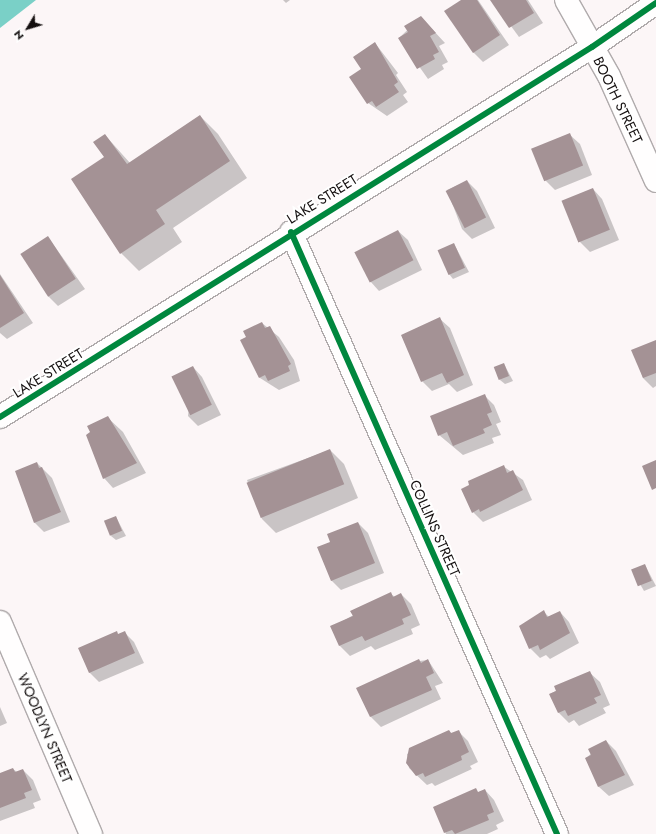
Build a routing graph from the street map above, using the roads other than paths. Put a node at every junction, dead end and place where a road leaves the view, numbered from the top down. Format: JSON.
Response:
{"nodes":[{"id":1,"x":566,"y":0,"type":"edge"},
{"id":2,"x":656,"y":3,"type":"edge"},
{"id":3,"x":592,"y":48,"type":"junction"},
{"id":4,"x":656,"y":181,"type":"edge"},
{"id":5,"x":291,"y":232,"type":"junction"},
{"id":6,"x":0,"y":417,"type":"edge"},
{"id":7,"x":0,"y":622,"type":"edge"},
{"id":8,"x":91,"y":834,"type":"edge"},
{"id":9,"x":557,"y":834,"type":"edge"}],
"edges":[{"from":1,"to":3,"type":"street","name":"BOOTH STREET"},
{"from":2,"to":3,"type":"street","name":"LAKE STREET"},
{"from":3,"to":4,"type":"street","name":"BOOTH STREET"},
{"from":3,"to":5,"type":"street","name":"LAKE STREET"},
{"from":5,"to":6,"type":"street","name":"LAKE STREET"},
{"from":5,"to":9,"type":"street","name":"COLLINS STREET"},
{"from":7,"to":8,"type":"street","name":"WOODLYN STREET"}]}
